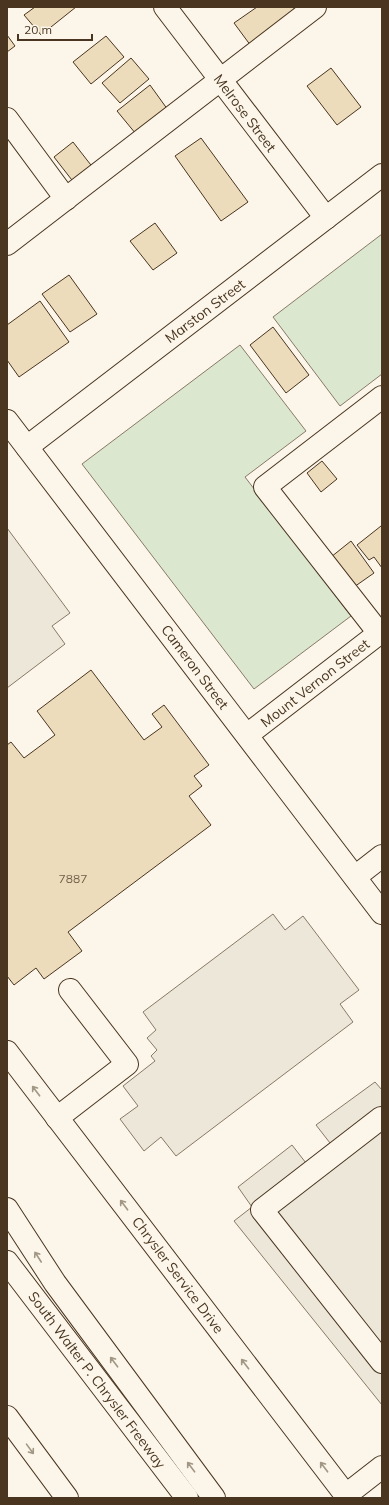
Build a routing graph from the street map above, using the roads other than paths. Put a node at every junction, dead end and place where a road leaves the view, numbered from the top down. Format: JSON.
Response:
{"nodes":[{"id":1,"x":165,"y":7,"type":"edge"},
{"id":2,"x":315,"y":7,"type":"edge"},
{"id":3,"x":220,"y":79,"type":"junction"},
{"id":4,"x":7,"y":119,"type":"edge"},
{"id":5,"x":382,"y":175,"type":"edge"},
{"id":6,"x":66,"y":199,"type":"junction"},
{"id":7,"x":326,"y":218,"type":"junction"},
{"id":8,"x":7,"y":244,"type":"edge"},
{"id":9,"x":382,"y":397,"type":"edge"},
{"id":10,"x":7,"y":421,"type":"edge"},
{"id":11,"x":27,"y":447,"type":"junction"},
{"id":12,"x":381,"y":632,"type":"edge"},
{"id":13,"x":247,"y":735,"type":"junction"},
{"id":14,"x":382,"y":856,"type":"edge"},
{"id":15,"x":355,"y":877,"type":"junction"},
{"id":16,"x":382,"y":913,"type":"edge"},
{"id":17,"x":70,"y":990,"type":"dead end"},
{"id":18,"x":7,"y":1052,"type":"edge"},
{"id":19,"x":57,"y":1118,"type":"junction"},
{"id":20,"x":382,"y":1119,"type":"edge"},
{"id":21,"x":7,"y":1209,"type":"edge"},
{"id":22,"x":7,"y":1262,"type":"edge"},
{"id":23,"x":382,"y":1362,"type":"edge"},
{"id":24,"x":7,"y":1417,"type":"edge"},
{"id":25,"x":382,"y":1467,"type":"edge"},
{"id":26,"x":347,"y":1496,"type":"edge"},
{"id":27,"x":67,"y":1498,"type":"edge"},
{"id":28,"x":187,"y":1498,"type":"edge"},
{"id":29,"x":214,"y":1498,"type":"edge"}],
"edges":[{"from":1,"to":3,"type":"main road","name":"Melrose Street"},
{"from":2,"to":3,"type":"main road"},
{"from":3,"to":6,"type":"main road"},
{"from":3,"to":7,"type":"main road","name":"Melrose Street"},
{"from":4,"to":6,"type":"main road"},
{"from":5,"to":7,"type":"main road","name":"Marston Street"},
{"from":6,"to":8,"type":"main road"},
{"from":7,"to":11,"type":"main road","name":"Marston Street"},
{"from":9,"to":12,"type":"main road"},
{"from":10,"to":11,"type":"main road","name":"Cameron Street"},
{"from":11,"to":13,"type":"main road","name":"Cameron Street"},
{"from":12,"to":13,"type":"main road","name":"Mount Vernon Street"},
{"from":13,"to":15,"type":"main road","name":"Cameron Street"},
{"from":14,"to":15,"type":"main road"},
{"from":15,"to":16,"type":"main road","name":"Cameron Street"},
{"from":17,"to":19,"type":"main road"},
{"from":19,"to":18,"type":"main road","name":"Chrysler Service Drive","one_way":true},
{"from":26,"to":19,"type":"main road","name":"Chrysler Service Drive","one_way":true},
{"from":20,"to":23,"type":"main road"},
{"from":29,"to":21,"type":"main road","one_way":true},
{"from":22,"to":28,"type":"main road","name":"South Walter P. Chrysler Freeway"},
{"from":24,"to":27,"type":"main road","one_way":true},
{"from":25,"to":26,"type":"main road"}]}
